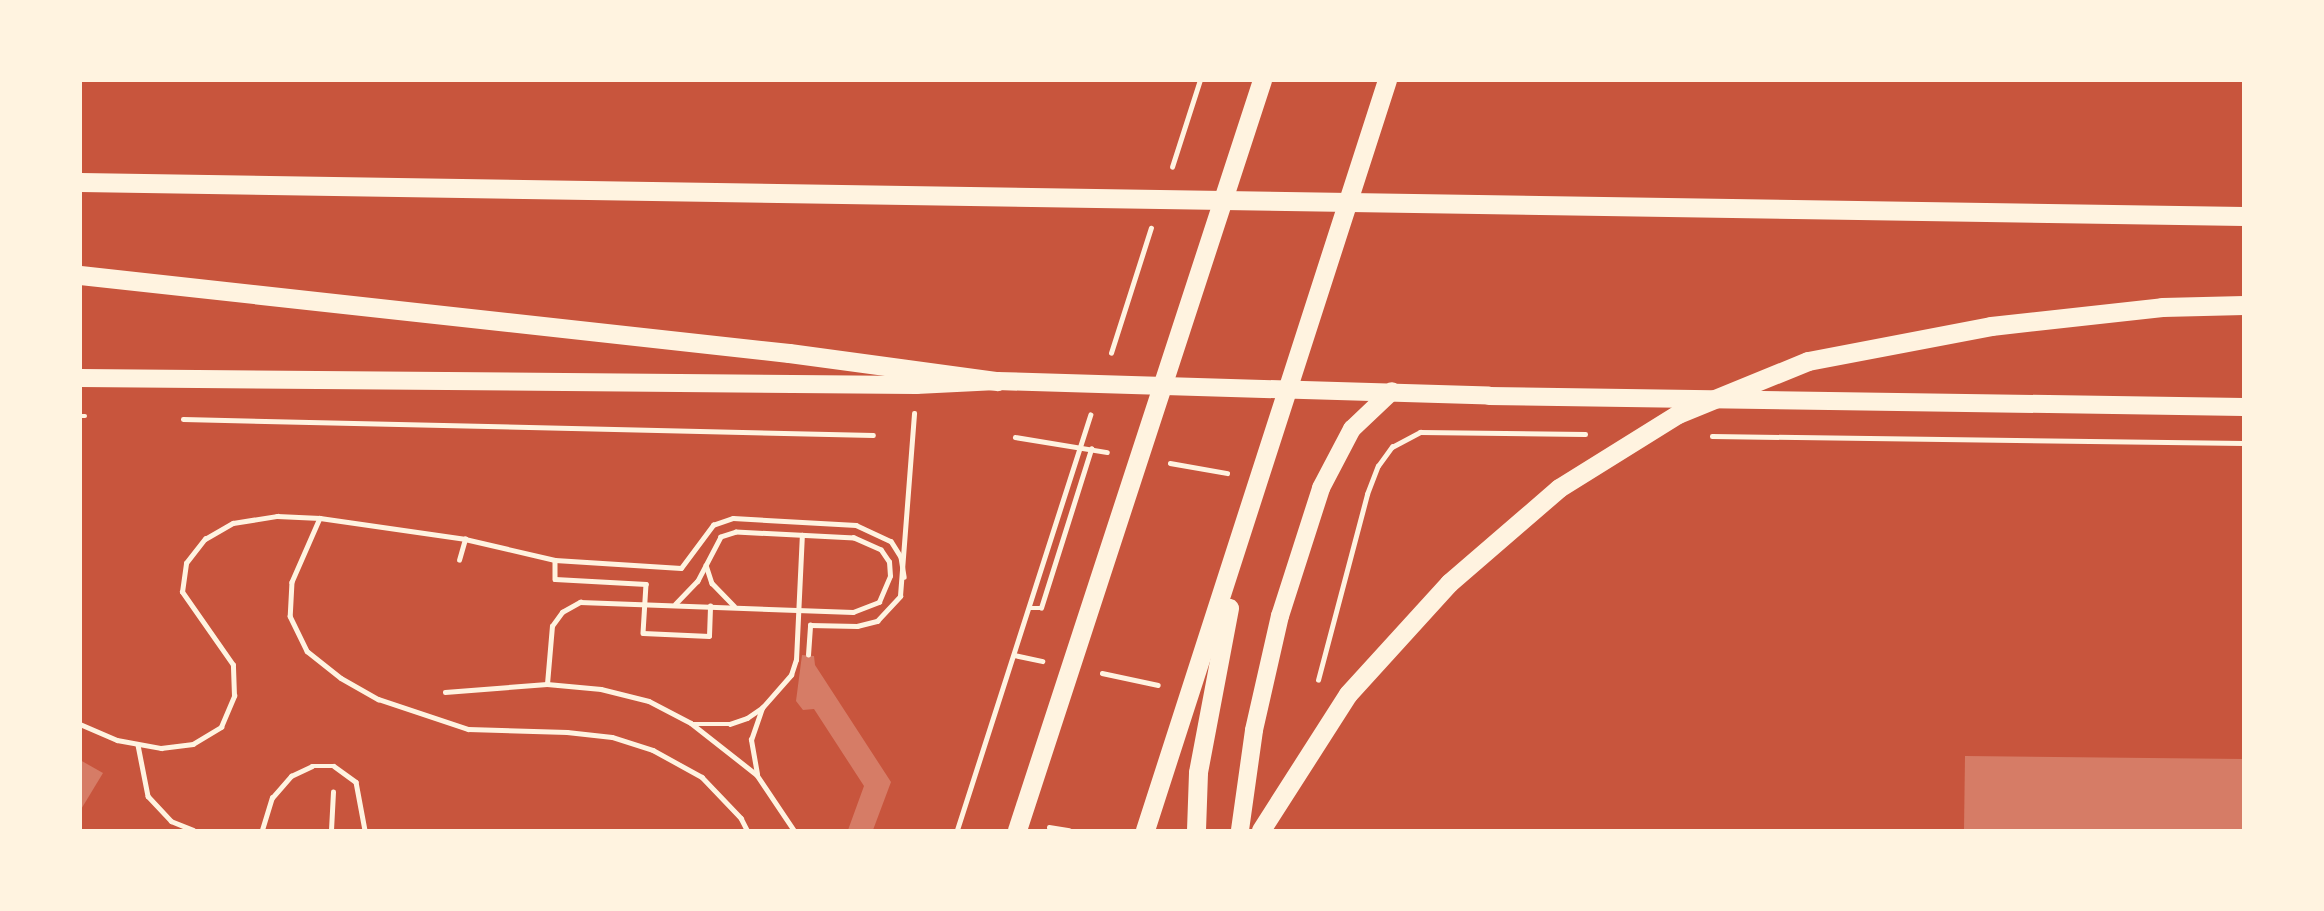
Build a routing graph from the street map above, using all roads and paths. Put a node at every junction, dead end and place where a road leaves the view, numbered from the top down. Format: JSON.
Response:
{"nodes":[{"id":1,"x":1200,"y":80,"type":"edge"},
{"id":2,"x":1262,"y":80,"type":"edge"},
{"id":3,"x":1387,"y":80,"type":"edge"},
{"id":4,"x":1169,"y":174,"type":"dead end"},
{"id":5,"x":80,"y":182,"type":"edge"},
{"id":6,"x":1156,"y":214,"type":"dead end"},
{"id":7,"x":2244,"y":216,"type":"edge"},
{"id":8,"x":80,"y":275,"type":"edge"},
{"id":9,"x":2244,"y":305,"type":"edge"},
{"id":10,"x":1108,"y":360,"type":"dead end"},
{"id":11,"x":80,"y":378,"type":"edge"},
{"id":12,"x":997,"y":381,"type":"junction"},
{"id":13,"x":916,"y":385,"type":"junction"},
{"id":14,"x":1392,"y":391,"type":"junction"},
{"id":15,"x":2244,"y":407,"type":"edge"},
{"id":16,"x":1091,"y":413,"type":"dead end"},
{"id":17,"x":183,"y":419,"type":"dead end"},
{"id":18,"x":1587,"y":434,"type":"dead end"},
{"id":19,"x":873,"y":435,"type":"dead end"},
{"id":20,"x":1699,"y":436,"type":"dead end"},
{"id":21,"x":2244,"y":443,"type":"edge"},
{"id":22,"x":1091,"y":449,"type":"dead end"},
{"id":23,"x":320,"y":518,"type":"junction"},
{"id":24,"x":1243,"y":532,"type":"junction"},
{"id":25,"x":802,"y":535,"type":"junction"},
{"id":26,"x":465,"y":538,"type":"junction"},
{"id":27,"x":459,"y":560,"type":"dead end"},
{"id":28,"x":555,"y":560,"type":"junction"},
{"id":29,"x":706,"y":564,"type":"junction"},
{"id":30,"x":904,"y":577,"type":"junction"},
{"id":31,"x":676,"y":604,"type":"junction"},
{"id":32,"x":710,"y":606,"type":"junction"},
{"id":33,"x":736,"y":607,"type":"junction"},
{"id":34,"x":1029,"y":608,"type":"junction"},
{"id":35,"x":799,"y":610,"type":"junction"},
{"id":36,"x":808,"y":655,"type":"dead end"},
{"id":37,"x":547,"y":684,"type":"junction"},
{"id":38,"x":1317,"y":691,"type":"dead end"},
{"id":39,"x":445,"y":692,"type":"dead end"},
{"id":40,"x":762,"y":708,"type":"junction"},
{"id":41,"x":691,"y":723,"type":"junction"},
{"id":42,"x":80,"y":724,"type":"edge"},
{"id":43,"x":138,"y":746,"type":"junction"},
{"id":44,"x":757,"y":775,"type":"junction"},
{"id":45,"x":333,"y":792,"type":"dead end"},
{"id":46,"x":192,"y":831,"type":"edge"},
{"id":47,"x":262,"y":831,"type":"edge"},
{"id":48,"x":331,"y":831,"type":"edge"},
{"id":49,"x":365,"y":831,"type":"edge"},
{"id":50,"x":747,"y":831,"type":"edge"},
{"id":51,"x":794,"y":831,"type":"edge"},
{"id":52,"x":957,"y":831,"type":"edge"},
{"id":53,"x":1017,"y":831,"type":"edge"},
{"id":54,"x":1145,"y":831,"type":"edge"},
{"id":55,"x":1196,"y":831,"type":"edge"},
{"id":56,"x":1240,"y":831,"type":"edge"},
{"id":57,"x":1261,"y":831,"type":"edge"}],
"edges":[{"from":1,"to":4,"type":"path"},
{"from":2,"to":53,"type":"highway"},
{"from":3,"to":24,"type":"highway"},
{"from":5,"to":7,"type":"highway"},
{"from":6,"to":10,"type":"path"},
{"from":8,"to":12,"type":"highway"},
{"from":9,"to":57,"type":"highway"},
{"from":11,"to":13,"type":"main road"},
{"from":12,"to":13,"type":"main road"},
{"from":12,"to":14,"type":"main road"},
{"from":13,"to":30,"type":"path"},
{"from":14,"to":15,"type":"main road"},
{"from":14,"to":56,"type":"main road"},
{"from":16,"to":34,"type":"path"},
{"from":17,"to":19,"type":"path"},
{"from":18,"to":38,"type":"path"},
{"from":20,"to":21,"type":"path"},
{"from":22,"to":34,"type":"path"},
{"from":23,"to":26,"type":"path"},
{"from":23,"to":43,"type":"path"},
{"from":23,"to":50,"type":"path"},
{"from":24,"to":54,"type":"highway"},
{"from":24,"to":55,"type":"highway"},
{"from":25,"to":29,"type":"path"},
{"from":25,"to":35,"type":"path"},
{"from":25,"to":35,"type":"path"},
{"from":26,"to":27,"type":"path"},
{"from":26,"to":28,"type":"path"},
{"from":28,"to":30,"type":"path"},
{"from":28,"to":32,"type":"path"},
{"from":29,"to":31,"type":"path"},
{"from":29,"to":33,"type":"path"},
{"from":30,"to":36,"type":"path"},
{"from":31,"to":32,"type":"path"},
{"from":31,"to":37,"type":"path"},
{"from":32,"to":33,"type":"path"},
{"from":33,"to":35,"type":"path"},
{"from":34,"to":52,"type":"path"},
{"from":35,"to":40,"type":"path"},
{"from":37,"to":39,"type":"path"},
{"from":37,"to":41,"type":"path"},
{"from":40,"to":41,"type":"path"},
{"from":40,"to":44,"type":"path"},
{"from":41,"to":44,"type":"path"},
{"from":42,"to":43,"type":"path"},
{"from":43,"to":46,"type":"path"},
{"from":44,"to":51,"type":"path"},
{"from":45,"to":48,"type":"path"},
{"from":47,"to":49,"type":"path"}]}
